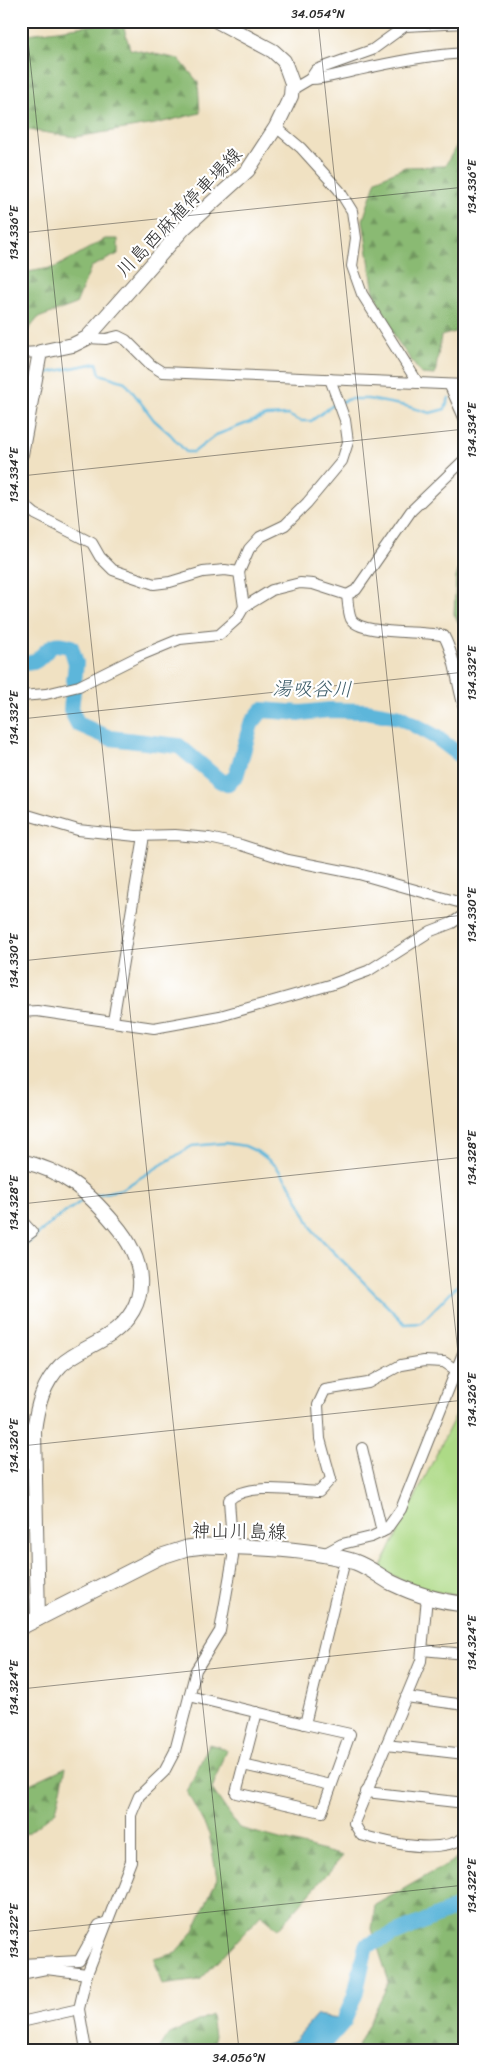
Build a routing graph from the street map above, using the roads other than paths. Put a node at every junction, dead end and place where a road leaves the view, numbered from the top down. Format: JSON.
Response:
{"nodes":[{"id":1,"x":217,"y":21,"type":"edge"},
{"id":2,"x":465,"y":23,"type":"edge"},
{"id":3,"x":465,"y":53,"type":"edge"},
{"id":4,"x":310,"y":78,"type":"junction"},
{"id":5,"x":293,"y":88,"type":"junction"},
{"id":6,"x":276,"y":127,"type":"junction"},
{"id":7,"x":87,"y":338,"type":"junction"},
{"id":8,"x":40,"y":352,"type":"junction"},
{"id":9,"x":21,"y":353,"type":"edge"},
{"id":10,"x":330,"y":379,"type":"junction"},
{"id":11,"x":418,"y":383,"type":"junction"},
{"id":12,"x":465,"y":384,"type":"edge"},
{"id":13,"x":450,"y":386,"type":"junction"},
{"id":14,"x":465,"y":420,"type":"edge"},
{"id":15,"x":21,"y":454,"type":"edge"},
{"id":16,"x":465,"y":459,"type":"edge"},
{"id":17,"x":21,"y":502,"type":"edge"},
{"id":18,"x":239,"y":572,"type":"junction"},
{"id":19,"x":347,"y":596,"type":"junction"},
{"id":20,"x":244,"y":607,"type":"junction"},
{"id":21,"x":21,"y":696,"type":"edge"},
{"id":22,"x":465,"y":711,"type":"edge"},
{"id":23,"x":21,"y":814,"type":"edge"},
{"id":24,"x":144,"y":836,"type":"junction"},
{"id":25,"x":465,"y":904,"type":"edge"},
{"id":26,"x":465,"y":914,"type":"edge"},
{"id":27,"x":21,"y":1012,"type":"edge"},
{"id":28,"x":113,"y":1021,"type":"junction"},
{"id":29,"x":21,"y":1161,"type":"edge"},
{"id":30,"x":21,"y":1220,"type":"edge"},
{"id":31,"x":21,"y":1240,"type":"edge"},
{"id":32,"x":465,"y":1348,"type":"edge"},
{"id":33,"x":456,"y":1370,"type":"junction"},
{"id":34,"x":362,"y":1448,"type":"dead end"},
{"id":35,"x":382,"y":1532,"type":"junction"},
{"id":36,"x":233,"y":1547,"type":"junction"},
{"id":37,"x":322,"y":1555,"type":"junction"},
{"id":38,"x":345,"y":1560,"type":"junction"},
{"id":39,"x":427,"y":1597,"type":"junction"},
{"id":40,"x":465,"y":1604,"type":"edge"},
{"id":41,"x":38,"y":1619,"type":"junction"},
{"id":42,"x":21,"y":1628,"type":"edge"},
{"id":43,"x":422,"y":1650,"type":"junction"},
{"id":44,"x":465,"y":1654,"type":"edge"},
{"id":45,"x":189,"y":1696,"type":"junction"},
{"id":46,"x":406,"y":1697,"type":"junction"},
{"id":47,"x":465,"y":1705,"type":"edge"},
{"id":48,"x":256,"y":1712,"type":"junction"},
{"id":49,"x":305,"y":1724,"type":"junction"},
{"id":50,"x":386,"y":1745,"type":"junction"},
{"id":51,"x":465,"y":1754,"type":"edge"},
{"id":52,"x":243,"y":1765,"type":"junction"},
{"id":53,"x":331,"y":1785,"type":"junction"},
{"id":54,"x":366,"y":1792,"type":"junction"},
{"id":55,"x":465,"y":1803,"type":"edge"},
{"id":56,"x":465,"y":1837,"type":"edge"},
{"id":57,"x":107,"y":1922,"type":"junction"},
{"id":58,"x":21,"y":1964,"type":"edge"},
{"id":59,"x":21,"y":1974,"type":"edge"},
{"id":60,"x":87,"y":1974,"type":"junction"},
{"id":61,"x":79,"y":2009,"type":"junction"},
{"id":62,"x":21,"y":2022,"type":"edge"},
{"id":63,"x":86,"y":2050,"type":"edge"}],
"edges":[{"from":1,"to":5,"type":"main road"},
{"from":2,"to":4,"type":"street"},
{"from":3,"to":4,"type":"street"},
{"from":4,"to":5,"type":"street"},
{"from":5,"to":6,"type":"main road","name":"川島西麻植停車場線"},
{"from":6,"to":7,"type":"main road","name":"川島西麻植停車場線"},
{"from":6,"to":11,"type":"street"},
{"from":7,"to":8,"type":"main road","name":"川島西麻植停車場線"},
{"from":7,"to":10,"type":"street"},
{"from":8,"to":9,"type":"street"},
{"from":8,"to":15,"type":"main road"},
{"from":10,"to":11,"type":"street"},
{"from":10,"to":18,"type":"street"},
{"from":11,"to":13,"type":"street"},
{"from":12,"to":13,"type":"street"},
{"from":13,"to":14,"type":"street"},
{"from":16,"to":19,"type":"street"},
{"from":17,"to":18,"type":"street"},
{"from":18,"to":20,"type":"street"},
{"from":19,"to":20,"type":"street"},
{"from":19,"to":22,"type":"street"},
{"from":20,"to":21,"type":"street"},
{"from":23,"to":24,"type":"street"},
{"from":24,"to":25,"type":"street"},
{"from":24,"to":28,"type":"street"},
{"from":26,"to":28,"type":"street"},
{"from":27,"to":28,"type":"street"},
{"from":29,"to":41,"type":"main road"},
{"from":30,"to":31,"type":"street"},
{"from":32,"to":33,"type":"street"},
{"from":33,"to":35,"type":"street"},
{"from":33,"to":36,"type":"street"},
{"from":34,"to":35,"type":"street"},
{"from":35,"to":37,"type":"street"},
{"from":36,"to":37,"type":"main road","name":"神山川島線"},
{"from":36,"to":41,"type":"main road","name":"神山川島線"},
{"from":36,"to":45,"type":"street"},
{"from":37,"to":38,"type":"main road","name":"神山川島線"},
{"from":38,"to":39,"type":"main road","name":"神山川島線"},
{"from":38,"to":49,"type":"street"},
{"from":39,"to":40,"type":"main road","name":"神山川島線"},
{"from":39,"to":43,"type":"street"},
{"from":41,"to":42,"type":"main road","name":"神山川島線"},
{"from":43,"to":44,"type":"street"},
{"from":43,"to":46,"type":"street"},
{"from":45,"to":48,"type":"street"},
{"from":45,"to":57,"type":"street"},
{"from":46,"to":47,"type":"street"},
{"from":46,"to":50,"type":"street"},
{"from":48,"to":49,"type":"street"},
{"from":48,"to":52,"type":"street"},
{"from":49,"to":53,"type":"street"},
{"from":50,"to":51,"type":"street"},
{"from":50,"to":54,"type":"street"},
{"from":52,"to":53,"type":"street"},
{"from":52,"to":53,"type":"street"},
{"from":54,"to":55,"type":"street"},
{"from":54,"to":56,"type":"street"},
{"from":57,"to":58,"type":"street"},
{"from":57,"to":60,"type":"street"},
{"from":59,"to":60,"type":"street"},
{"from":60,"to":61,"type":"street"},
{"from":61,"to":62,"type":"street"},
{"from":61,"to":63,"type":"street"}]}
